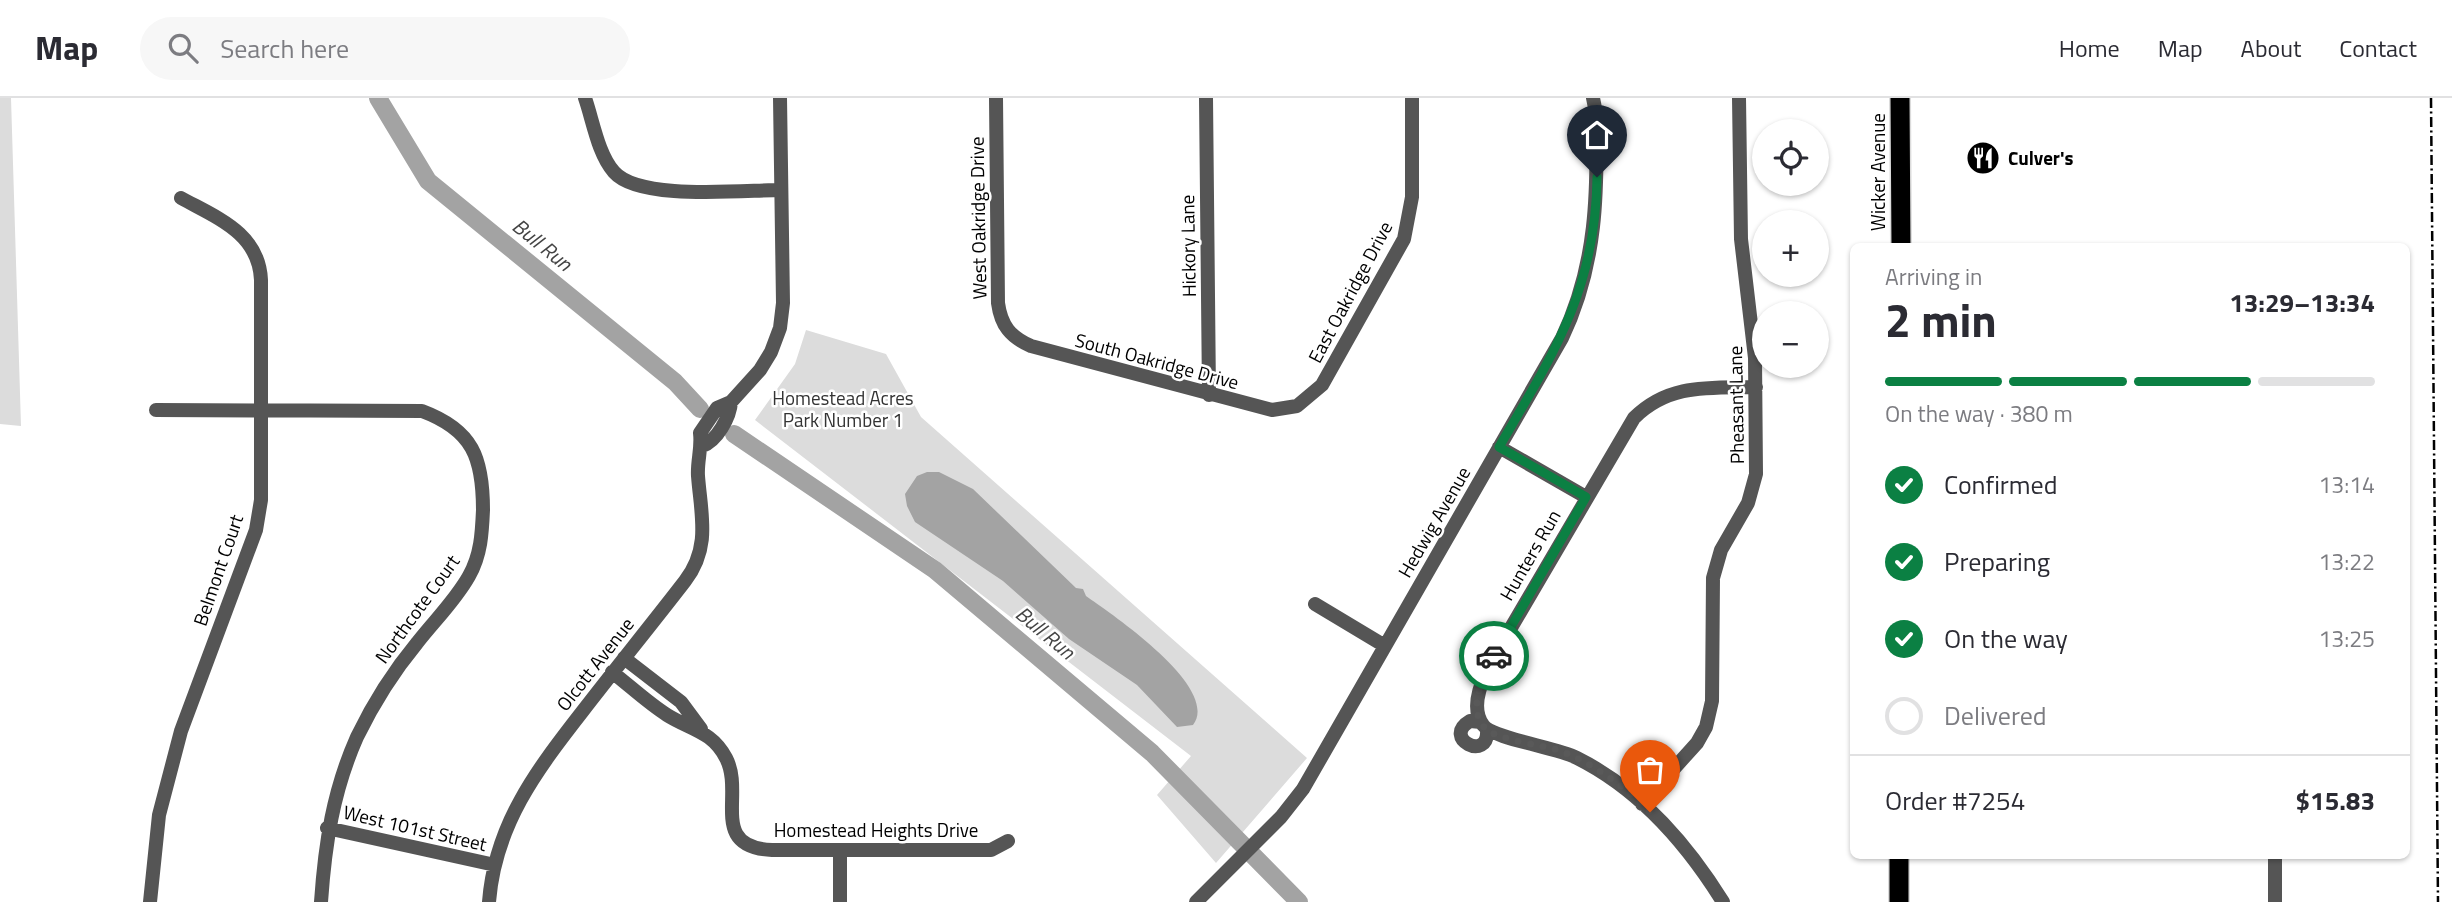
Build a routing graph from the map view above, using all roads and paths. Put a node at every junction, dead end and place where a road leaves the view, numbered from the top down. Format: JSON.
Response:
{"nodes":[{"id":1,"x":584,"y":98,"type":"edge"},
{"id":2,"x":780,"y":98,"type":"edge"},
{"id":3,"x":996,"y":98,"type":"edge"},
{"id":4,"x":1206,"y":98,"type":"edge"},
{"id":5,"x":1412,"y":98,"type":"edge"},
{"id":6,"x":1593,"y":98,"type":"edge"},
{"id":7,"x":1601,"y":98,"type":"edge"},
{"id":8,"x":1739,"y":98,"type":"edge"},
{"id":9,"x":1900,"y":98,"type":"edge"},
{"id":10,"x":1597,"y":113,"type":"junction"},
{"id":11,"x":781,"y":190,"type":"junction"},
{"id":12,"x":181,"y":198,"type":"dead end"},
{"id":13,"x":1901,"y":243,"type":"edge"},
{"id":14,"x":1010,"y":334,"type":"joint"},
{"id":15,"x":1756,"y":387,"type":"junction"},
{"id":16,"x":1209,"y":395,"type":"junction"},
{"id":17,"x":1297,"y":406,"type":"joint"},
{"id":18,"x":156,"y":410,"type":"dead end"},
{"id":19,"x":262,"y":410,"type":"junction"},
{"id":20,"x":1499,"y":447,"type":"junction"},
{"id":21,"x":1586,"y":497,"type":"junction"},
{"id":22,"x":1315,"y":604,"type":"dead end"},
{"id":23,"x":1385,"y":646,"type":"junction"},
{"id":24,"x":624,"y":658,"type":"junction"},
{"id":25,"x":612,"y":672,"type":"junction"},
{"id":26,"x":701,"y":730,"type":"junction"},
{"id":27,"x":1642,"y":804,"type":"junction"},
{"id":28,"x":327,"y":828,"type":"junction"},
{"id":29,"x":1008,"y":841,"type":"dead end"},
{"id":30,"x":840,"y":850,"type":"junction"},
{"id":31,"x":1899,"y":859,"type":"edge"},
{"id":32,"x":2275,"y":859,"type":"edge"},
{"id":33,"x":495,"y":865,"type":"junction"},
{"id":34,"x":150,"y":902,"type":"edge"},
{"id":35,"x":321,"y":902,"type":"edge"},
{"id":36,"x":489,"y":902,"type":"edge"},
{"id":37,"x":840,"y":902,"type":"edge"},
{"id":38,"x":1196,"y":902,"type":"edge"},
{"id":39,"x":1723,"y":902,"type":"edge"},
{"id":40,"x":1899,"y":902,"type":"edge"},
{"id":41,"x":2275,"y":902,"type":"edge"}],
"edges":[{"from":1,"to":11,"type":"street"},
{"from":2,"to":11,"type":"street","name":"Olcott Avenue"},
{"from":3,"to":14,"type":"street","name":"West Oakridge Drive"},
{"from":4,"to":16,"type":"street","name":"Hickory Lane"},
{"from":5,"to":17,"type":"street","name":"East Oakridge Drive"},
{"from":6,"to":10,"type":"street","name":"Hedwig Avenue"},
{"from":7,"to":10,"type":"street","name":"Hedwig Avenue"},
{"from":8,"to":15,"type":"street","name":"Pheasant Lane"},
{"from":9,"to":13,"type":"highway","name":"Wicker Avenue"},
{"from":10,"to":20,"type":"street","name":"Hedwig Avenue"},
{"from":11,"to":24,"type":"street","name":"Olcott Avenue"},
{"from":12,"to":19,"type":"street","name":"Belmont Court"},
{"from":14,"to":16,"type":"street","name":"South Oakridge Drive"},
{"from":15,"to":21,"type":"street","name":"Hunters Run"},
{"from":15,"to":27,"type":"street","name":"Pheasant Lane"},
{"from":16,"to":17,"type":"street","name":"South Oakridge Drive"},
{"from":18,"to":19,"type":"street","name":"Northcote Court"},
{"from":19,"to":28,"type":"street","name":"Northcote Court"},
{"from":19,"to":34,"type":"street","name":"Belmont Court"},
{"from":20,"to":21,"type":"street"},
{"from":20,"to":23,"type":"street","name":"Hedwig Avenue"},
{"from":21,"to":27,"type":"street","name":"Hunters Run"},
{"from":22,"to":23,"type":"street"},
{"from":23,"to":38,"type":"street","name":"Hedwig Avenue"},
{"from":24,"to":25,"type":"street","name":"Olcott Avenue"},
{"from":24,"to":26,"type":"street","name":"Homestead Heights Drive"},
{"from":25,"to":26,"type":"street","name":"Homestead Heights Drive"},
{"from":25,"to":33,"type":"street","name":"Olcott Avenue"},
{"from":26,"to":30,"type":"street","name":"Homestead Heights Drive"},
{"from":27,"to":39,"type":"street"},
{"from":28,"to":33,"type":"street","name":"West 101st Street"},
{"from":28,"to":35,"type":"street","name":"Northcote Court"},
{"from":29,"to":30,"type":"street","name":"Homestead Heights Drive"},
{"from":30,"to":37,"type":"street"},
{"from":31,"to":40,"type":"highway"},
{"from":32,"to":41,"type":"street"},
{"from":33,"to":36,"type":"street","name":"Olcott Avenue"}]}
